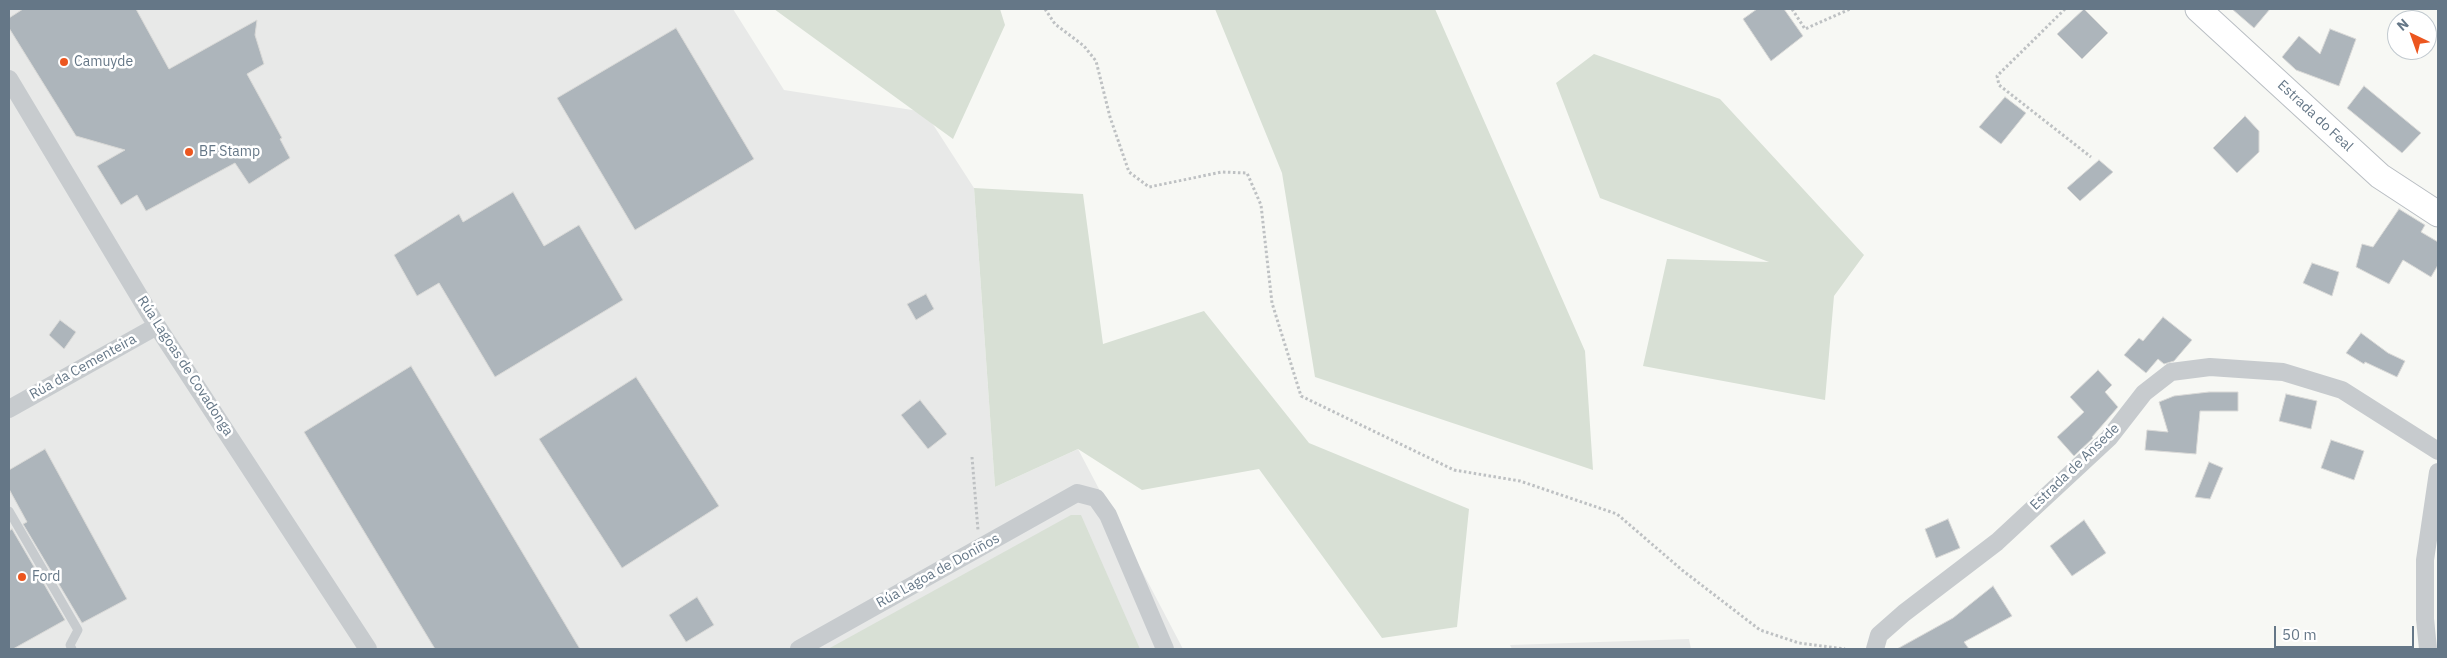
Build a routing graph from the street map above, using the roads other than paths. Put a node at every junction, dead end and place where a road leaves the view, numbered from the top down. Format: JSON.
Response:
{"nodes":[{"id":1,"x":2198,"y":9,"type":"edge"},
{"id":2,"x":9,"y":79,"type":"edge"},
{"id":3,"x":2438,"y":214,"type":"edge"},
{"id":4,"x":158,"y":326,"type":"junction"},
{"id":5,"x":9,"y":408,"type":"edge"},
{"id":6,"x":2438,"y":451,"type":"edge"},
{"id":7,"x":2438,"y":472,"type":"edge"},
{"id":8,"x":9,"y":511,"type":"edge"},
{"id":9,"x":72,"y":649,"type":"edge"},
{"id":10,"x":368,"y":649,"type":"edge"},
{"id":11,"x":800,"y":649,"type":"edge"},
{"id":12,"x":1165,"y":649,"type":"edge"},
{"id":13,"x":1875,"y":649,"type":"edge"},
{"id":14,"x":2428,"y":649,"type":"edge"}],
"edges":[{"from":1,"to":3,"type":"main road","name":"Estrada do Feal"},
{"from":2,"to":4,"type":"street","name":"Rúa Lagoas de Covadonga"},
{"from":4,"to":5,"type":"street","name":"Rúa da Cementeira"},
{"from":4,"to":10,"type":"street","name":"Rúa Lagoas de Covadonga"},
{"from":6,"to":13,"type":"street","name":"Estrada de Ansede"},
{"from":7,"to":14,"type":"street"},
{"from":8,"to":9,"type":"lane"},
{"from":11,"to":12,"type":"street","name":"Rúa Lagoa de Doniños"}]}
